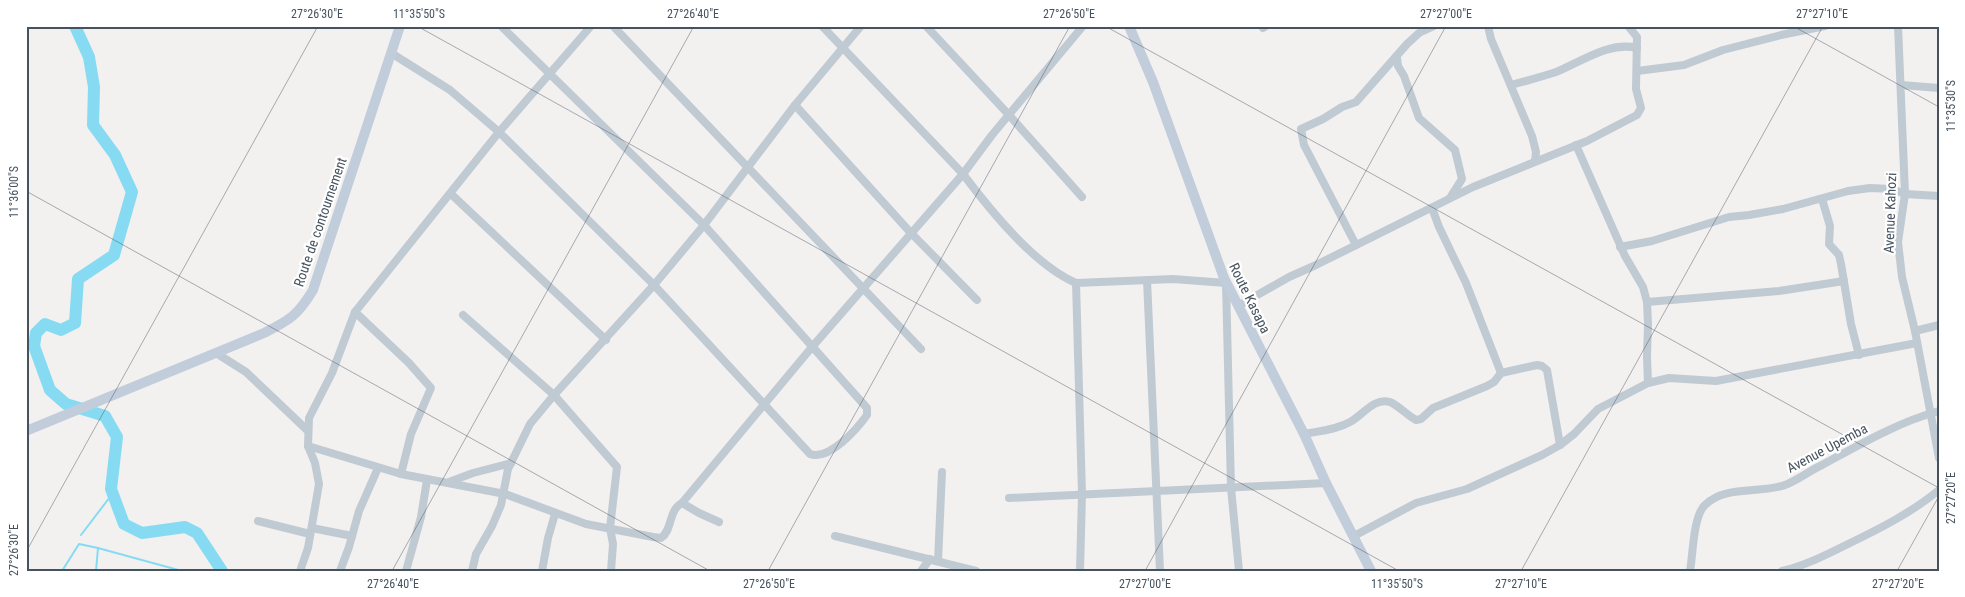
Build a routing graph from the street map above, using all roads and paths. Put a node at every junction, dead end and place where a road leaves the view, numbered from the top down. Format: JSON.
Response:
{"nodes":[{"id":1,"x":400,"y":26,"type":"edge"},
{"id":2,"x":501,"y":26,"type":"edge"},
{"id":3,"x":591,"y":26,"type":"edge"},
{"id":4,"x":613,"y":26,"type":"edge"},
{"id":5,"x":822,"y":26,"type":"edge"},
{"id":6,"x":861,"y":26,"type":"edge"},
{"id":7,"x":926,"y":26,"type":"edge"},
{"id":8,"x":1083,"y":26,"type":"edge"},
{"id":9,"x":1129,"y":26,"type":"edge"},
{"id":10,"x":1434,"y":26,"type":"edge"},
{"id":11,"x":1488,"y":26,"type":"edge"},
{"id":12,"x":1628,"y":26,"type":"edge"},
{"id":13,"x":1825,"y":26,"type":"edge"},
{"id":14,"x":1898,"y":26,"type":"edge"},
{"id":15,"x":843,"y":48,"type":"junction"},
{"id":16,"x":1637,"y":48,"type":"junction"},
{"id":17,"x":391,"y":53,"type":"junction"},
{"id":18,"x":1396,"y":58,"type":"junction"},
{"id":19,"x":1637,"y":71,"type":"junction"},
{"id":20,"x":550,"y":74,"type":"junction"},
{"id":21,"x":1511,"y":85,"type":"junction"},
{"id":22,"x":1901,"y":85,"type":"junction"},
{"id":23,"x":1939,"y":88,"type":"edge"},
{"id":24,"x":795,"y":105,"type":"junction"},
{"id":25,"x":1009,"y":115,"type":"junction"},
{"id":26,"x":499,"y":132,"type":"junction"},
{"id":27,"x":1576,"y":145,"type":"junction"},
{"id":28,"x":1535,"y":161,"type":"junction"},
{"id":29,"x":748,"y":166,"type":"junction"},
{"id":30,"x":962,"y":174,"type":"junction"},
{"id":31,"x":451,"y":194,"type":"junction"},
{"id":32,"x":1905,"y":194,"type":"junction"},
{"id":33,"x":1939,"y":196,"type":"edge"},
{"id":34,"x":1082,"y":197,"type":"dead end"},
{"id":35,"x":1822,"y":199,"type":"junction"},
{"id":36,"x":1450,"y":200,"type":"junction"},
{"id":37,"x":1432,"y":208,"type":"junction"},
{"id":38,"x":704,"y":225,"type":"junction"},
{"id":39,"x":910,"y":232,"type":"junction"},
{"id":40,"x":1356,"y":245,"type":"junction"},
{"id":41,"x":1620,"y":247,"type":"junction"},
{"id":42,"x":1147,"y":280,"type":"junction"},
{"id":43,"x":1844,"y":281,"type":"junction"},
{"id":44,"x":1076,"y":282,"type":"junction"},
{"id":45,"x":1226,"y":283,"type":"junction"},
{"id":46,"x":654,"y":285,"type":"junction"},
{"id":47,"x":863,"y":288,"type":"junction"},
{"id":48,"x":977,"y":300,"type":"dead end"},
{"id":49,"x":1647,"y":302,"type":"junction"},
{"id":50,"x":1238,"y":306,"type":"junction"},
{"id":51,"x":354,"y":312,"type":"junction"},
{"id":52,"x":463,"y":315,"type":"dead end"},
{"id":53,"x":1939,"y":325,"type":"edge"},
{"id":54,"x":1915,"y":331,"type":"junction"},
{"id":55,"x":606,"y":340,"type":"junction"},
{"id":56,"x":1917,"y":343,"type":"junction"},
{"id":57,"x":812,"y":347,"type":"junction"},
{"id":58,"x":921,"y":349,"type":"dead end"},
{"id":59,"x":216,"y":353,"type":"junction"},
{"id":60,"x":1859,"y":355,"type":"junction"},
{"id":61,"x":1501,"y":373,"type":"junction"},
{"id":62,"x":1648,"y":383,"type":"junction"},
{"id":63,"x":554,"y":395,"type":"junction"},
{"id":64,"x":765,"y":404,"type":"junction"},
{"id":65,"x":1939,"y":411,"type":"edge"},
{"id":66,"x":1929,"y":413,"type":"junction"},
{"id":67,"x":307,"y":430,"type":"junction"},
{"id":68,"x":26,"y":431,"type":"edge"},
{"id":69,"x":1304,"y":434,"type":"junction"},
{"id":70,"x":1560,"y":445,"type":"junction"},
{"id":71,"x":308,"y":446,"type":"junction"},
{"id":72,"x":1939,"y":458,"type":"edge"},
{"id":73,"x":511,"y":463,"type":"junction"},
{"id":74,"x":378,"y":468,"type":"junction"},
{"id":75,"x":942,"y":472,"type":"dead end"},
{"id":76,"x":401,"y":474,"type":"junction"},
{"id":77,"x":427,"y":480,"type":"junction"},
{"id":78,"x":447,"y":482,"type":"junction"},
{"id":79,"x":1326,"y":483,"type":"junction"},
{"id":80,"x":1231,"y":488,"type":"junction"},
{"id":81,"x":1939,"y":490,"type":"edge"},
{"id":82,"x":1157,"y":491,"type":"junction"},
{"id":83,"x":505,"y":494,"type":"junction"},
{"id":84,"x":1082,"y":494,"type":"junction"},
{"id":85,"x":1009,"y":498,"type":"dead end"},
{"id":86,"x":682,"y":503,"type":"junction"},
{"id":87,"x":554,"y":514,"type":"junction"},
{"id":88,"x":258,"y":521,"type":"dead end"},
{"id":89,"x":719,"y":522,"type":"dead end"},
{"id":90,"x":610,"y":528,"type":"junction"},
{"id":91,"x":311,"y":531,"type":"junction"},
{"id":92,"x":352,"y":536,"type":"junction"},
{"id":93,"x":835,"y":536,"type":"dead end"},
{"id":94,"x":1354,"y":536,"type":"junction"},
{"id":95,"x":934,"y":560,"type":"junction"},
{"id":96,"x":300,"y":571,"type":"edge"},
{"id":97,"x":340,"y":571,"type":"edge"},
{"id":98,"x":406,"y":571,"type":"edge"},
{"id":99,"x":472,"y":571,"type":"edge"},
{"id":100,"x":542,"y":571,"type":"edge"},
{"id":101,"x":611,"y":571,"type":"edge"},
{"id":102,"x":921,"y":571,"type":"edge"},
{"id":103,"x":976,"y":571,"type":"edge"},
{"id":104,"x":1080,"y":571,"type":"edge"},
{"id":105,"x":1160,"y":571,"type":"edge"},
{"id":106,"x":1239,"y":571,"type":"edge"},
{"id":107,"x":1371,"y":571,"type":"edge"},
{"id":108,"x":1690,"y":571,"type":"edge"},
{"id":109,"x":1782,"y":571,"type":"edge"}],
"edges":[{"from":1,"to":17,"type":"street","name":"Route de contournement"},
{"from":2,"to":20,"type":"street"},
{"from":3,"to":20,"type":"street"},
{"from":4,"to":29,"type":"street"},
{"from":5,"to":15,"type":"street"},
{"from":6,"to":15,"type":"street"},
{"from":7,"to":25,"type":"street"},
{"from":8,"to":25,"type":"street"},
{"from":9,"to":45,"type":"street","name":"Route Kasapa"},
{"from":10,"to":18,"type":"street"},
{"from":11,"to":21,"type":"street"},
{"from":12,"to":16,"type":"street"},
{"from":13,"to":19,"type":"street"},
{"from":14,"to":22,"type":"street","name":"Avenue Kahozi"},
{"from":15,"to":24,"type":"street"},
{"from":15,"to":30,"type":"street"},
{"from":16,"to":19,"type":"street"},
{"from":16,"to":21,"type":"street"},
{"from":17,"to":26,"type":"street"},
{"from":17,"to":59,"type":"street","name":"Route de contournement"},
{"from":18,"to":36,"type":"street"},
{"from":18,"to":40,"type":"street"},
{"from":19,"to":27,"type":"street"},
{"from":20,"to":26,"type":"street"},
{"from":20,"to":38,"type":"street"},
{"from":21,"to":28,"type":"street"},
{"from":22,"to":23,"type":"street"},
{"from":22,"to":32,"type":"street","name":"Avenue Kahozi"},
{"from":24,"to":29,"type":"street"},
{"from":24,"to":39,"type":"street"},
{"from":25,"to":30,"type":"street"},
{"from":25,"to":34,"type":"street"},
{"from":26,"to":31,"type":"street"},
{"from":26,"to":46,"type":"street"},
{"from":27,"to":28,"type":"street"},
{"from":27,"to":41,"type":"street"},
{"from":28,"to":36,"type":"street"},
{"from":29,"to":38,"type":"street"},
{"from":29,"to":47,"type":"street"},
{"from":30,"to":39,"type":"street"},
{"from":30,"to":44,"type":"street"},
{"from":31,"to":51,"type":"street"},
{"from":31,"to":55,"type":"street"},
{"from":32,"to":33,"type":"street"},
{"from":32,"to":35,"type":"street"},
{"from":32,"to":54,"type":"street","name":"Avenue Kahozi"},
{"from":35,"to":41,"type":"street"},
{"from":35,"to":43,"type":"street"},
{"from":36,"to":37,"type":"street"},
{"from":37,"to":40,"type":"street"},
{"from":37,"to":61,"type":"street"},
{"from":38,"to":46,"type":"street"},
{"from":38,"to":57,"type":"street"},
{"from":39,"to":47,"type":"street"},
{"from":39,"to":48,"type":"street"},
{"from":40,"to":50,"type":"street"},
{"from":41,"to":49,"type":"street"},
{"from":42,"to":44,"type":"street"},
{"from":42,"to":45,"type":"street"},
{"from":42,"to":82,"type":"street"},
{"from":43,"to":49,"type":"street"},
{"from":43,"to":60,"type":"street"},
{"from":44,"to":84,"type":"street"},
{"from":45,"to":50,"type":"street","name":"Route Kasapa"},
{"from":45,"to":80,"type":"street"},
{"from":46,"to":55,"type":"street"},
{"from":46,"to":64,"type":"street"},
{"from":47,"to":57,"type":"street"},
{"from":47,"to":58,"type":"street"},
{"from":49,"to":62,"type":"street"},
{"from":50,"to":69,"type":"street","name":"Route Kasapa"},
{"from":51,"to":67,"type":"street"},
{"from":51,"to":76,"type":"street"},
{"from":52,"to":63,"type":"street"},
{"from":53,"to":54,"type":"street"},
{"from":54,"to":56,"type":"street","name":"Avenue Kahozi"},
{"from":55,"to":63,"type":"street"},
{"from":56,"to":60,"type":"street"},
{"from":56,"to":66,"type":"street","name":"Avenue Kahozi"},
{"from":57,"to":64,"type":"street"},
{"from":57,"to":64,"type":"street"},
{"from":59,"to":67,"type":"street"},
{"from":59,"to":68,"type":"street","name":"Route de contournement"},
{"from":60,"to":62,"type":"street"},
{"from":61,"to":69,"type":"street"},
{"from":61,"to":70,"type":"street"},
{"from":62,"to":70,"type":"street"},
{"from":63,"to":73,"type":"street"},
{"from":63,"to":90,"type":"street"},
{"from":64,"to":86,"type":"street"},
{"from":65,"to":66,"type":"street","name":"Avenue Upemba"},
{"from":66,"to":72,"type":"street","name":"Avenue Kahozi"},
{"from":66,"to":108,"type":"street","name":"Avenue Upemba"},
{"from":67,"to":71,"type":"street"},
{"from":69,"to":79,"type":"street","name":"Route Kasapa"},
{"from":70,"to":94,"type":"street"},
{"from":71,"to":74,"type":"street"},
{"from":71,"to":91,"type":"street"},
{"from":73,"to":78,"type":"street"},
{"from":73,"to":83,"type":"street"},
{"from":74,"to":76,"type":"street"},
{"from":74,"to":92,"type":"street"},
{"from":75,"to":95,"type":"street"},
{"from":76,"to":77,"type":"street"},
{"from":77,"to":78,"type":"street"},
{"from":77,"to":98,"type":"street"},
{"from":78,"to":83,"type":"street"},
{"from":79,"to":80,"type":"street"},
{"from":79,"to":94,"type":"street","name":"Route Kasapa"},
{"from":80,"to":82,"type":"street"},
{"from":80,"to":106,"type":"street"},
{"from":81,"to":109,"type":"street"},
{"from":82,"to":84,"type":"street"},
{"from":82,"to":105,"type":"street"},
{"from":83,"to":87,"type":"street"},
{"from":83,"to":99,"type":"street"},
{"from":84,"to":85,"type":"street"},
{"from":84,"to":104,"type":"street"},
{"from":86,"to":89,"type":"street"},
{"from":86,"to":90,"type":"street"},
{"from":87,"to":90,"type":"street"},
{"from":87,"to":100,"type":"street"},
{"from":88,"to":91,"type":"street"},
{"from":90,"to":101,"type":"street"},
{"from":91,"to":92,"type":"street"},
{"from":91,"to":96,"type":"street"},
{"from":92,"to":97,"type":"street"},
{"from":93,"to":95,"type":"street"},
{"from":94,"to":107,"type":"street","name":"Route Kasapa"},
{"from":95,"to":102,"type":"street"},
{"from":95,"to":103,"type":"street"}]}
